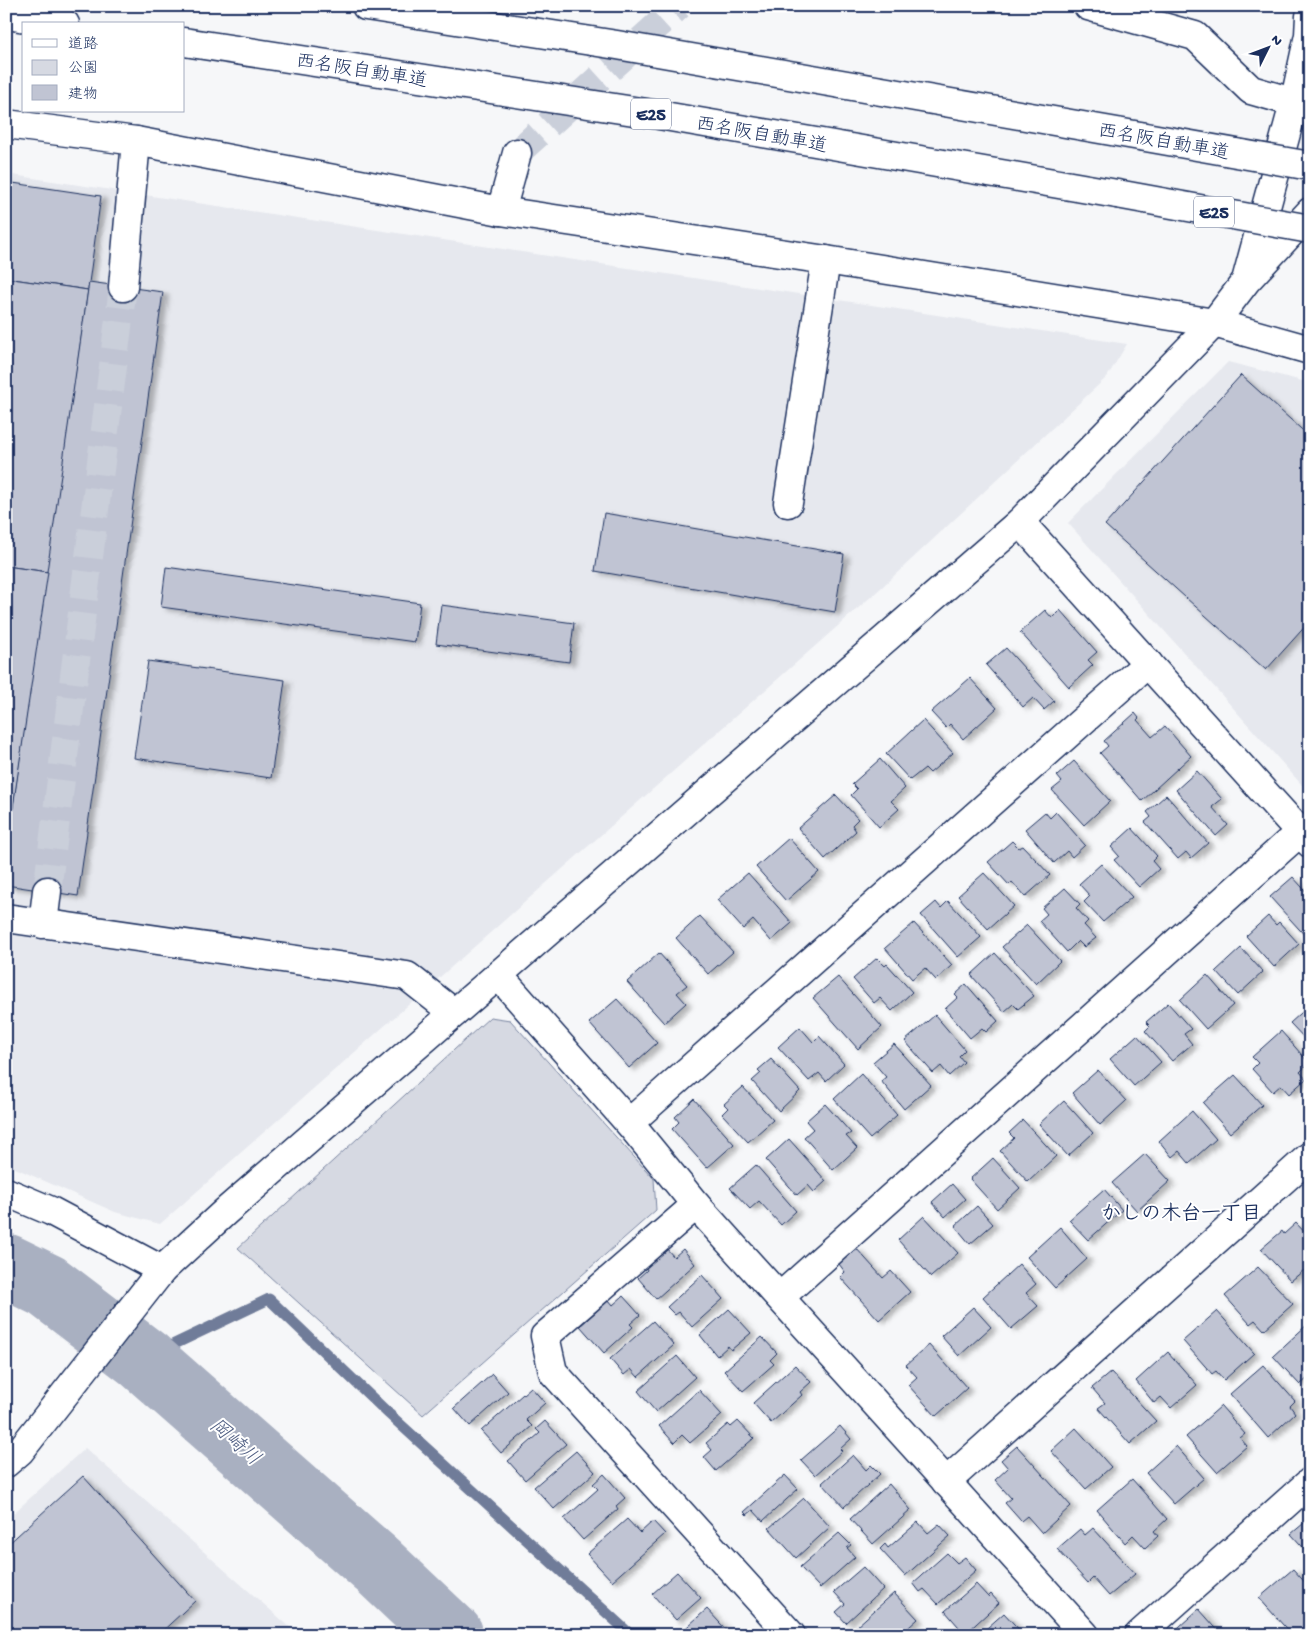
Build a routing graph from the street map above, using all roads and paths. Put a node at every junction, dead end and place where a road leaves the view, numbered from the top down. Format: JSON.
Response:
{"nodes":[{"id":1,"x":366,"y":6,"type":"edge"},
{"id":2,"x":1088,"y":6,"type":"edge"},
{"id":3,"x":6,"y":15,"type":"edge"},
{"id":4,"x":1310,"y":16,"type":"edge"},
{"id":5,"x":52,"y":22,"type":"edge"},
{"id":6,"x":185,"y":42,"type":"edge"},
{"id":7,"x":1302,"y":106,"type":"edge"},
{"id":8,"x":6,"y":124,"type":"edge"},
{"id":9,"x":136,"y":141,"type":"junction"},
{"id":10,"x":517,"y":153,"type":"tunnel mouth"},
{"id":11,"x":1310,"y":166,"type":"edge"},
{"id":12,"x":501,"y":211,"type":"junction"},
{"id":13,"x":1310,"y":212,"type":"edge"},
{"id":14,"x":1310,"y":230,"type":"edge"},
{"id":15,"x":826,"y":260,"type":"junction"},
{"id":16,"x":1246,"y":280,"type":"junction"},
{"id":17,"x":123,"y":287,"type":"tunnel mouth"},
{"id":18,"x":1214,"y":324,"type":"junction"},
{"id":19,"x":1310,"y":350,"type":"edge"},
{"id":20,"x":788,"y":503,"type":"dead end"},
{"id":21,"x":1020,"y":522,"type":"junction"},
{"id":22,"x":1148,"y":663,"type":"junction"},
{"id":23,"x":1305,"y":837,"type":"edge"},
{"id":24,"x":46,"y":891,"type":"tunnel mouth"},
{"id":25,"x":6,"y":918,"type":"edge"},
{"id":26,"x":42,"y":924,"type":"junction"},
{"id":27,"x":499,"y":976,"type":"junction"},
{"id":28,"x":454,"y":1013,"type":"junction"},
{"id":29,"x":629,"y":1123,"type":"junction"},
{"id":30,"x":1310,"y":1156,"type":"edge"},
{"id":31,"x":6,"y":1192,"type":"edge"},
{"id":32,"x":696,"y":1205,"type":"junction"},
{"id":33,"x":155,"y":1279,"type":"junction"},
{"id":34,"x":780,"y":1297,"type":"junction"},
{"id":35,"x":6,"y":1463,"type":"edge"},
{"id":36,"x":946,"y":1482,"type":"junction"},
{"id":37,"x":1310,"y":1482,"type":"edge"},
{"id":38,"x":791,"y":1635,"type":"edge"},
{"id":39,"x":1085,"y":1635,"type":"edge"},
{"id":40,"x":1139,"y":1635,"type":"edge"}],
"edges":[{"from":1,"to":11,"type":"main road","name":"西名阪自動車道","bridge":true},
{"from":2,"to":7,"type":"main road"},
{"from":3,"to":5,"type":"main road"},
{"from":4,"to":7,"type":"main road"},
{"from":6,"to":14,"type":"main road","name":"西名阪自動車道","number":"E25","bridge":true},
{"from":7,"to":16,"type":"main road"},
{"from":8,"to":9,"type":"main road"},
{"from":9,"to":12,"type":"main road"},
{"from":9,"to":17,"type":"main road"},
{"from":10,"to":12,"type":"main road"},
{"from":12,"to":15,"type":"main road"},
{"from":13,"to":16,"type":"main road"},
{"from":15,"to":18,"type":"main road"},
{"from":15,"to":20,"type":"main road"},
{"from":16,"to":18,"type":"main road"},
{"from":18,"to":19,"type":"main road"},
{"from":18,"to":21,"type":"main road"},
{"from":21,"to":22,"type":"main road"},
{"from":21,"to":27,"type":"main road"},
{"from":22,"to":23,"type":"main road"},
{"from":22,"to":29,"type":"main road"},
{"from":23,"to":34,"type":"main road"},
{"from":24,"to":26,"type":"main road"},
{"from":25,"to":26,"type":"main road"},
{"from":26,"to":28,"type":"main road"},
{"from":27,"to":28,"type":"main road"},
{"from":27,"to":29,"type":"main road"},
{"from":28,"to":33,"type":"main road"},
{"from":29,"to":32,"type":"main road"},
{"from":30,"to":36,"type":"main road"},
{"from":31,"to":33,"type":"main road"},
{"from":32,"to":34,"type":"main road"},
{"from":32,"to":38,"type":"main road"},
{"from":33,"to":35,"type":"main road"},
{"from":34,"to":36,"type":"main road"},
{"from":36,"to":39,"type":"main road"},
{"from":37,"to":40,"type":"main road"}]}
